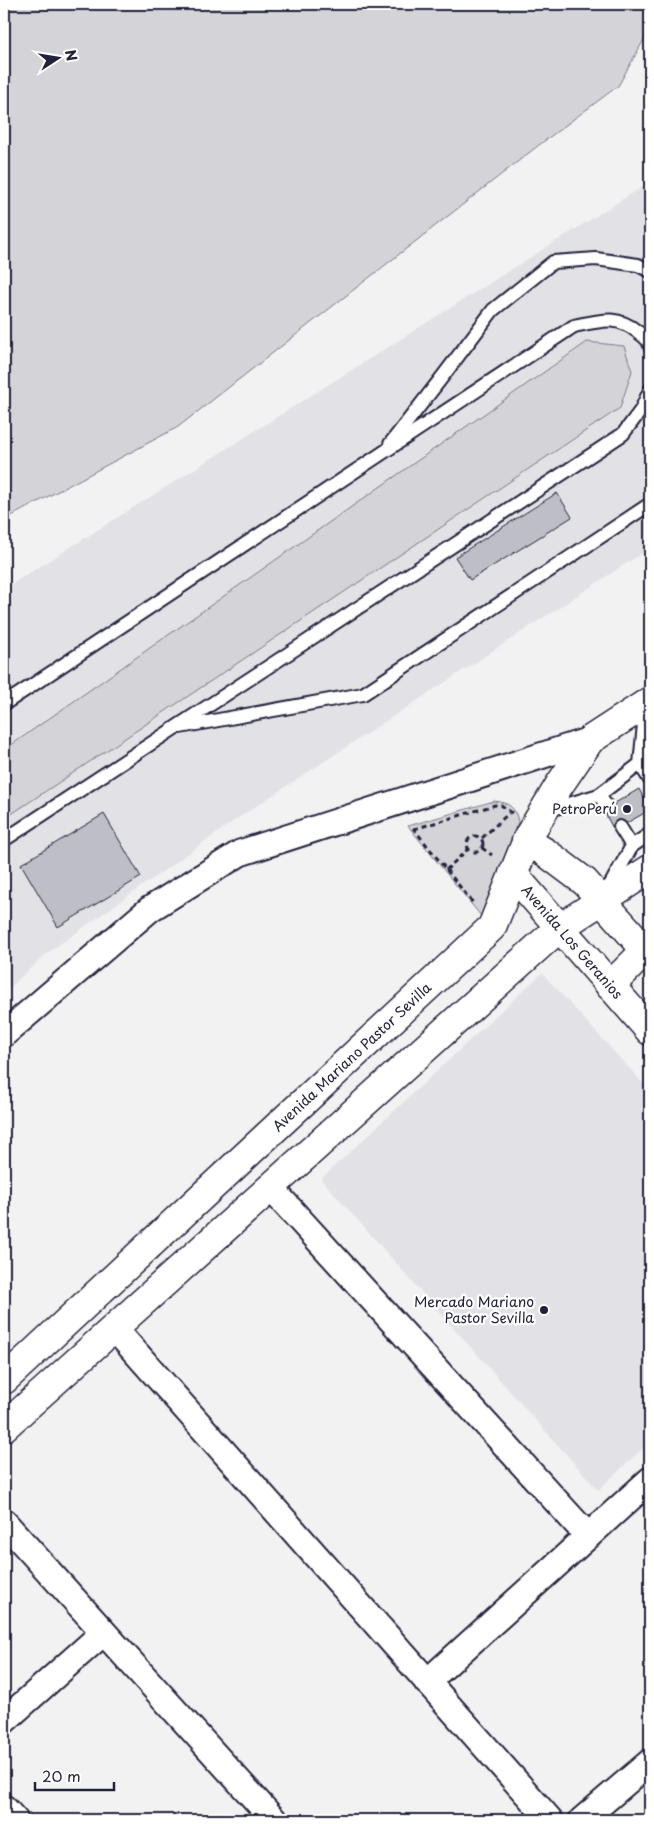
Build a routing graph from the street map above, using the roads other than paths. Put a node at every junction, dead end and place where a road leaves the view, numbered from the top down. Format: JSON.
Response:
{"nodes":[{"id":1,"x":650,"y":270,"type":"edge"},
{"id":2,"x":650,"y":346,"type":"edge"},
{"id":3,"x":650,"y":390,"type":"edge"},
{"id":4,"x":384,"y":452,"type":"junction"},
{"id":5,"x":650,"y":504,"type":"edge"},
{"id":6,"x":648,"y":702,"type":"edge"},
{"id":7,"x":4,"y":704,"type":"edge"},
{"id":8,"x":175,"y":728,"type":"junction"},
{"id":9,"x":590,"y":740,"type":"junction"},
{"id":10,"x":640,"y":764,"type":"junction"},
{"id":11,"x":650,"y":780,"type":"edge"},
{"id":12,"x":599,"y":795,"type":"junction"},
{"id":13,"x":607,"y":807,"type":"dead end"},
{"id":14,"x":542,"y":812,"type":"junction"},
{"id":15,"x":620,"y":827,"type":"dead end"},
{"id":16,"x":520,"y":831,"type":"junction"},
{"id":17,"x":650,"y":834,"type":"edge"},
{"id":18,"x":4,"y":840,"type":"edge"},
{"id":19,"x":632,"y":846,"type":"junction"},
{"id":20,"x":650,"y":869,"type":"edge"},
{"id":21,"x":513,"y":874,"type":"junction"},
{"id":22,"x":602,"y":900,"type":"junction"},
{"id":23,"x":559,"y":928,"type":"junction"},
{"id":24,"x":648,"y":952,"type":"edge"},
{"id":25,"x":610,"y":986,"type":"junction"},
{"id":26,"x":650,"y":1032,"type":"edge"},
{"id":27,"x":4,"y":1034,"type":"edge"},
{"id":28,"x":270,"y":1187,"type":"junction"},
{"id":29,"x":114,"y":1328,"type":"junction"},
{"id":30,"x":4,"y":1380,"type":"edge"},
{"id":31,"x":4,"y":1426,"type":"edge"},
{"id":32,"x":650,"y":1480,"type":"edge"},
{"id":33,"x":4,"y":1522,"type":"edge"},
{"id":34,"x":588,"y":1536,"type":"junction"},
{"id":35,"x":103,"y":1633,"type":"junction"},
{"id":36,"x":427,"y":1682,"type":"junction"},
{"id":37,"x":4,"y":1721,"type":"edge"},
{"id":38,"x":650,"y":1762,"type":"edge"},
{"id":39,"x":4,"y":1808,"type":"edge"},
{"id":40,"x":15,"y":1820,"type":"edge"},
{"id":41,"x":274,"y":1820,"type":"edge"},
{"id":42,"x":550,"y":1820,"type":"edge"},
{"id":43,"x":582,"y":1820,"type":"edge"}],
"edges":[{"from":1,"to":4,"type":"lane"},
{"from":2,"to":4,"type":"lane"},
{"from":3,"to":8,"type":"lane"},
{"from":4,"to":7,"type":"lane"},
{"from":5,"to":8,"type":"lane"},
{"from":6,"to":9,"type":"main road","name":"Avenida Mariano Pastor Sevilla"},
{"from":6,"to":10,"type":"lane"},
{"from":8,"to":18,"type":"lane"},
{"from":9,"to":14,"type":"main road","name":"Avenida Mariano Pastor Sevilla"},
{"from":9,"to":27,"type":"street"},
{"from":10,"to":11,"type":"lane"},
{"from":10,"to":12,"type":"lane"},
{"from":12,"to":13,"type":"lane"},
{"from":12,"to":14,"type":"lane"},
{"from":14,"to":16,"type":"main road","name":"Avenida Mariano Pastor Sevilla"},
{"from":15,"to":19,"type":"lane"},
{"from":16,"to":21,"type":"main road","name":"Avenida Mariano Pastor Sevilla"},
{"from":16,"to":22,"type":"main road"},
{"from":17,"to":19,"type":"lane"},
{"from":19,"to":22,"type":"lane"},
{"from":20,"to":22,"type":"main road"},
{"from":21,"to":23,"type":"main road","name":"Avenida Los Geranios"},
{"from":21,"to":30,"type":"main road","name":"Avenida Mariano Pastor Sevilla"},
{"from":22,"to":23,"type":"main road"},
{"from":22,"to":24,"type":"main road"},
{"from":23,"to":25,"type":"main road","name":"Avenida Los Geranios"},
{"from":23,"to":28,"type":"main road"},
{"from":24,"to":25,"type":"main road"},
{"from":25,"to":26,"type":"main road","name":"Avenida Los Geranios"},
{"from":28,"to":29,"type":"main road"},
{"from":28,"to":34,"type":"street"},
{"from":29,"to":31,"type":"main road"},
{"from":29,"to":36,"type":"street"},
{"from":32,"to":34,"type":"street"},
{"from":33,"to":35,"type":"street"},
{"from":34,"to":36,"type":"street"},
{"from":35,"to":37,"type":"street"},
{"from":35,"to":41,"type":"street"},
{"from":36,"to":42,"type":"street"},
{"from":38,"to":43,"type":"street"},
{"from":39,"to":40,"type":"street"}]}
